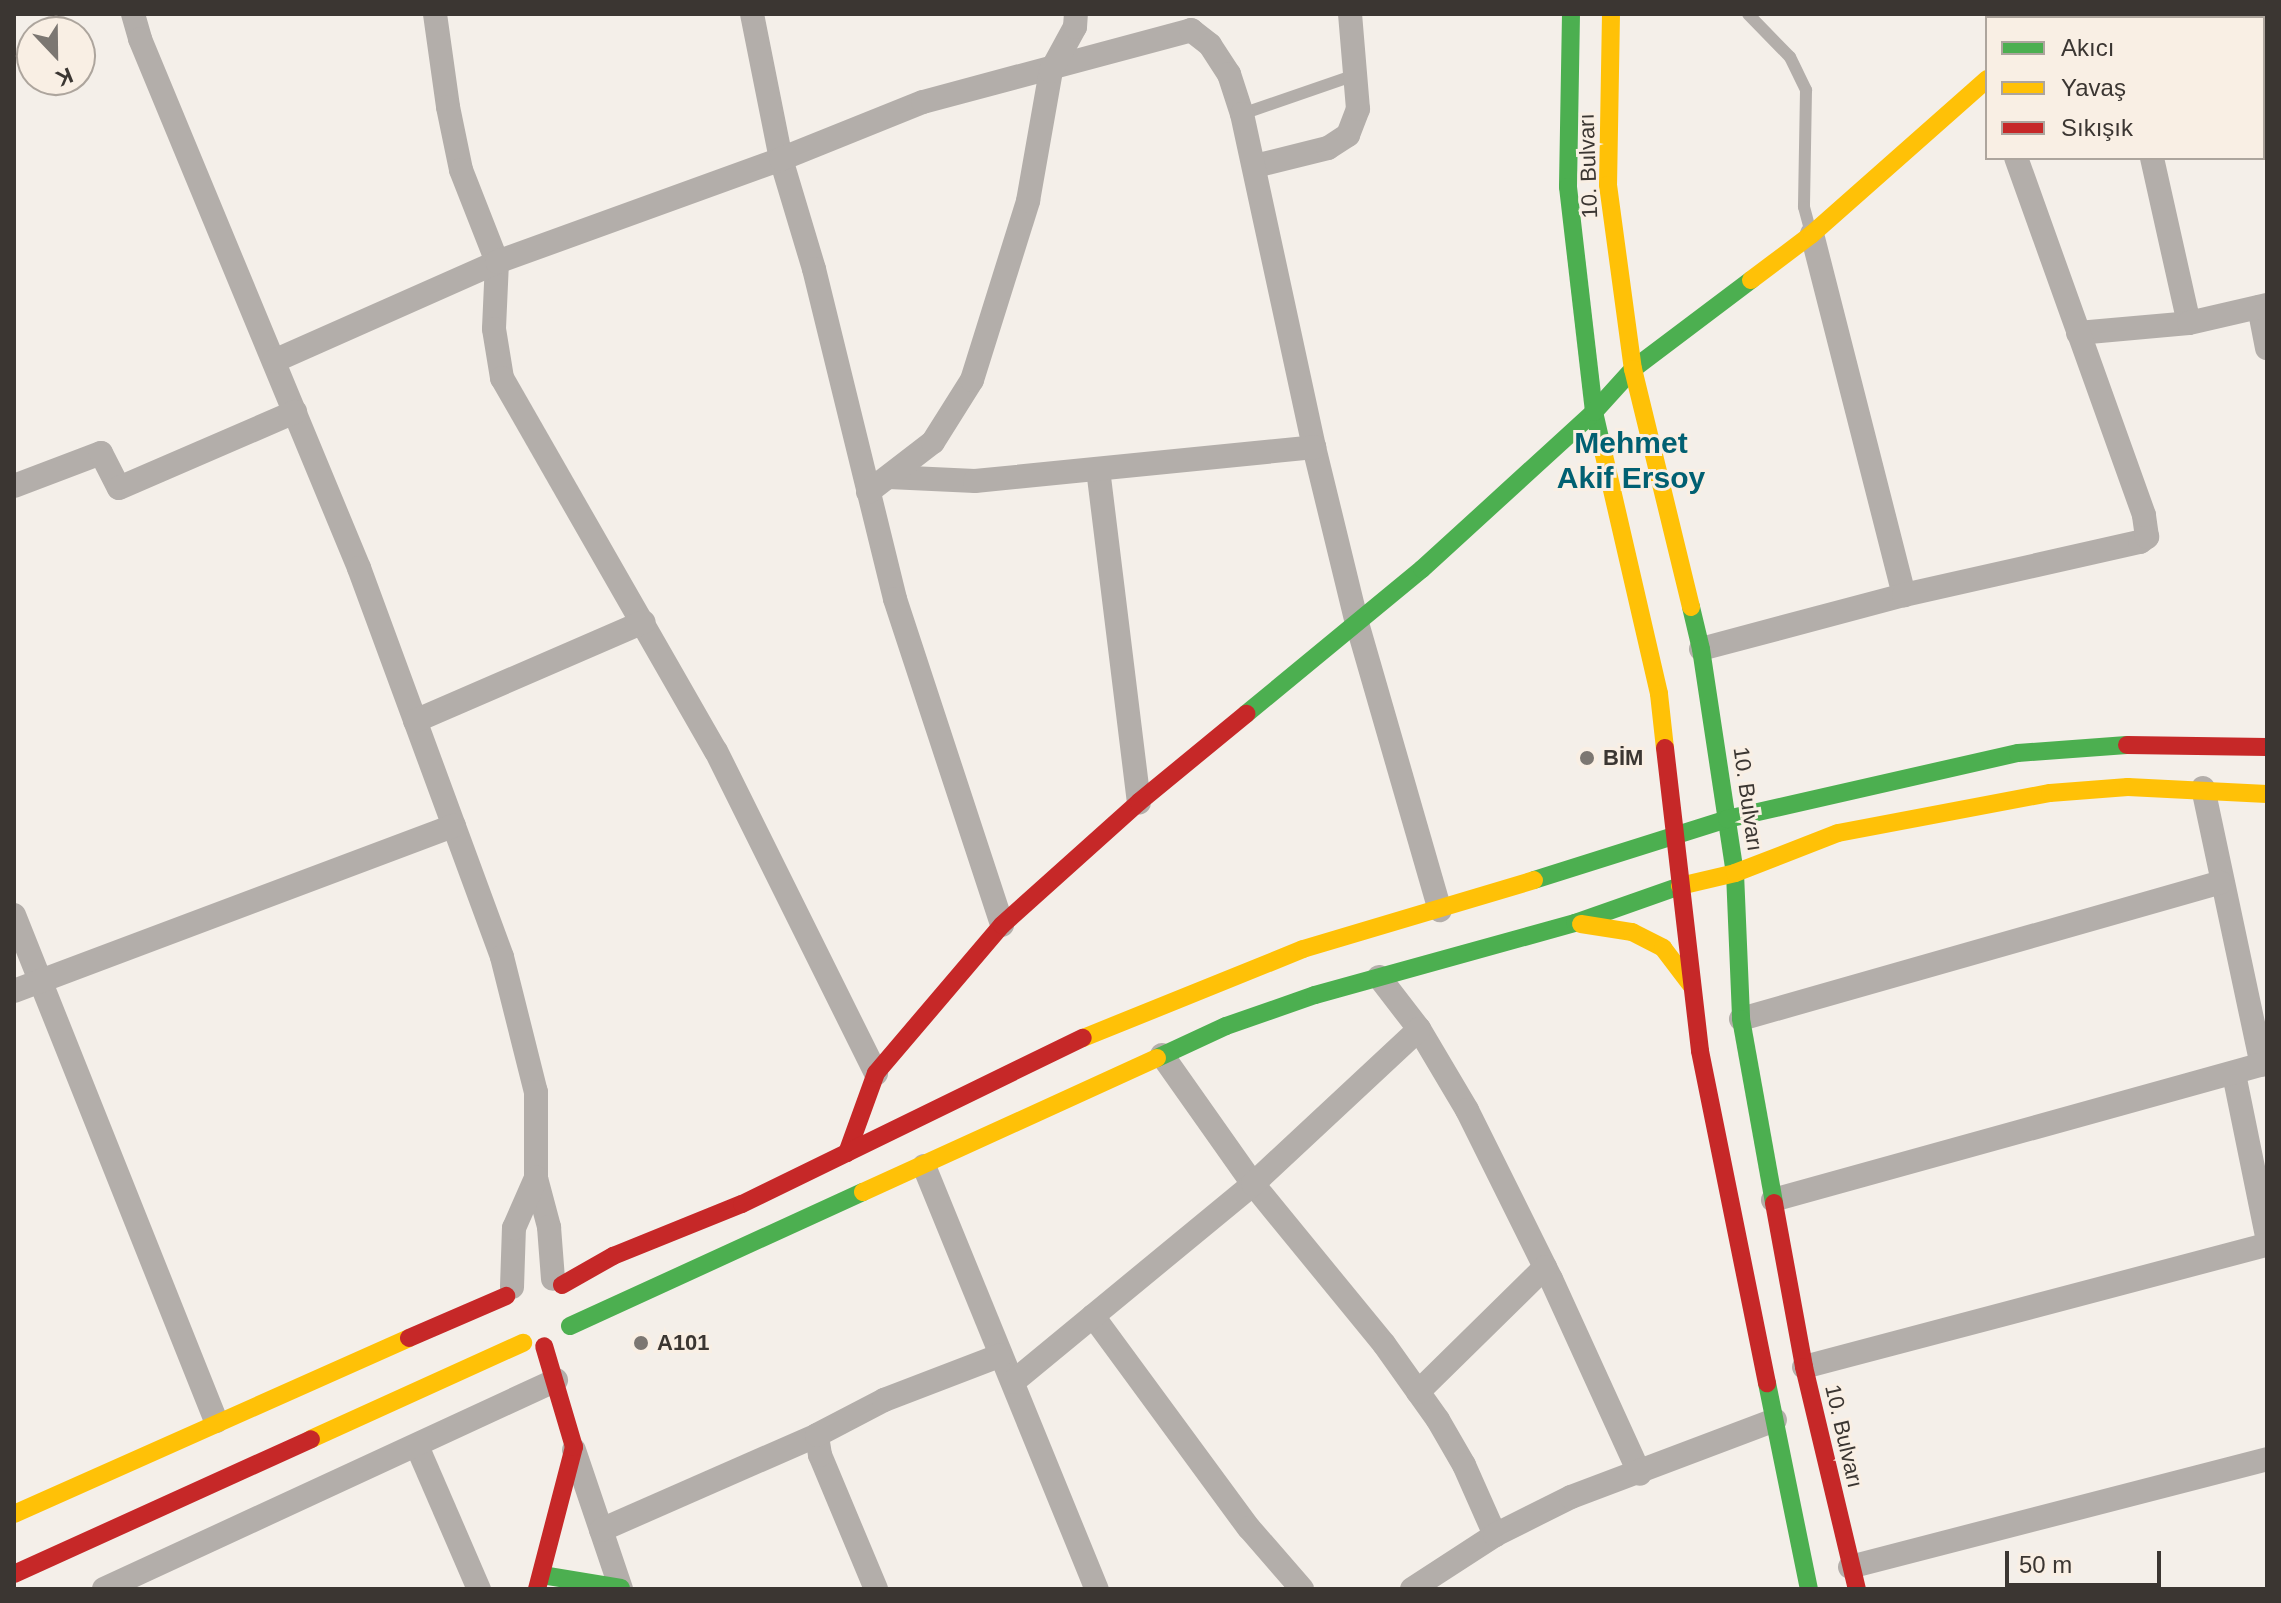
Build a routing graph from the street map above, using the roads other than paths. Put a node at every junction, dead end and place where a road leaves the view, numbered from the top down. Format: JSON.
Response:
{"nodes":[{"id":1,"x":133,"y":14,"type":"edge"},
{"id":2,"x":435,"y":14,"type":"edge"},
{"id":3,"x":752,"y":14,"type":"edge"},
{"id":4,"x":1076,"y":14,"type":"edge"},
{"id":5,"x":1350,"y":14,"type":"edge"},
{"id":6,"x":1571,"y":14,"type":"edge"},
{"id":7,"x":1611,"y":14,"type":"edge"},
{"id":8,"x":1748,"y":14,"type":"edge"},
{"id":9,"x":1052,"y":67,"type":"junction"},
{"id":10,"x":1355,"y":75,"type":"junction"},
{"id":11,"x":1985,"y":81,"type":"edge"},
{"id":12,"x":1242,"y":114,"type":"junction"},
{"id":13,"x":781,"y":159,"type":"junction"},
{"id":14,"x":2017,"y":160,"type":"edge"},
{"id":15,"x":2152,"y":160,"type":"edge"},
{"id":16,"x":1255,"y":166,"type":"junction"},
{"id":17,"x":1812,"y":234,"type":"junction"},
{"id":18,"x":497,"y":262,"type":"junction"},
{"id":19,"x":2263,"y":306,"type":"edge"},
{"id":20,"x":2189,"y":323,"type":"junction"},
{"id":21,"x":2078,"y":333,"type":"junction"},
{"id":22,"x":2267,"y":348,"type":"edge"},
{"id":23,"x":274,"y":361,"type":"junction"},
{"id":24,"x":1633,"y":369,"type":"junction"},
{"id":25,"x":295,"y":412,"type":"junction"},
{"id":26,"x":1594,"y":412,"type":"junction"},
{"id":27,"x":1314,"y":447,"type":"junction"},
{"id":28,"x":1098,"y":469,"type":"junction"},
{"id":29,"x":889,"y":477,"type":"junction"},
{"id":30,"x":14,"y":486,"type":"edge"},
{"id":31,"x":868,"y":492,"type":"junction"},
{"id":32,"x":1904,"y":595,"type":"junction"},
{"id":33,"x":644,"y":622,"type":"junction"},
{"id":34,"x":1357,"y":623,"type":"junction"},
{"id":35,"x":1701,"y":649,"type":"junction"},
{"id":36,"x":415,"y":721,"type":"junction"},
{"id":37,"x":2267,"y":747,"type":"edge"},
{"id":38,"x":2203,"y":788,"type":"junction"},
{"id":39,"x":2267,"y":794,"type":"edge"},
{"id":40,"x":1139,"y":802,"type":"junction"},
{"id":41,"x":1727,"y":819,"type":"junction"},
{"id":42,"x":454,"y":826,"type":"junction"},
{"id":43,"x":1838,"y":833,"type":"junction"},
{"id":44,"x":1673,"y":835,"type":"junction"},
{"id":45,"x":1735,"y":873,"type":"junction"},
{"id":46,"x":1770,"y":879,"type":"dead end"},
{"id":47,"x":2220,"y":883,"type":"junction"},
{"id":48,"x":1680,"y":886,"type":"junction"},
{"id":49,"x":1758,"y":897,"type":"dead end"},
{"id":50,"x":1440,"y":910,"type":"junction"},
{"id":51,"x":14,"y":915,"type":"edge"},
{"id":52,"x":1575,"y":923,"type":"junction"},
{"id":53,"x":1002,"y":925,"type":"junction"},
{"id":54,"x":1737,"y":974,"type":"junction"},
{"id":55,"x":1379,"y":977,"type":"junction"},
{"id":56,"x":40,"y":981,"type":"junction"},
{"id":57,"x":1692,"y":987,"type":"junction"},
{"id":58,"x":14,"y":991,"type":"edge"},
{"id":59,"x":1741,"y":1019,"type":"junction"},
{"id":60,"x":1419,"y":1029,"type":"junction"},
{"id":61,"x":1162,"y":1055,"type":"junction"},
{"id":62,"x":2264,"y":1064,"type":"edge"},
{"id":63,"x":876,"y":1073,"type":"junction"},
{"id":64,"x":2234,"y":1074,"type":"junction"},
{"id":65,"x":847,"y":1153,"type":"junction"},
{"id":66,"x":924,"y":1166,"type":"junction"},
{"id":67,"x":536,"y":1178,"type":"junction"},
{"id":68,"x":1253,"y":1184,"type":"junction"},
{"id":69,"x":1773,"y":1200,"type":"junction"},
{"id":70,"x":2267,"y":1236,"type":"edge"},
{"id":71,"x":2267,"y":1245,"type":"edge"},
{"id":72,"x":1545,"y":1267,"type":"junction"},
{"id":73,"x":557,"y":1282,"type":"junction"},
{"id":74,"x":509,"y":1292,"type":"junction"},
{"id":75,"x":1093,"y":1316,"type":"junction"},
{"id":76,"x":570,"y":1326,"type":"junction"},
{"id":77,"x":523,"y":1343,"type":"junction"},
{"id":78,"x":544,"y":1346,"type":"junction"},
{"id":79,"x":1001,"y":1355,"type":"junction"},
{"id":80,"x":1804,"y":1367,"type":"junction"},
{"id":81,"x":556,"y":1380,"type":"junction"},
{"id":82,"x":1013,"y":1382,"type":"junction"},
{"id":83,"x":1418,"y":1392,"type":"junction"},
{"id":84,"x":1775,"y":1420,"type":"junction"},
{"id":85,"x":216,"y":1421,"type":"junction"},
{"id":86,"x":817,"y":1435,"type":"junction"},
{"id":87,"x":417,"y":1446,"type":"junction"},
{"id":88,"x":574,"y":1447,"type":"junction"},
{"id":89,"x":2267,"y":1459,"type":"edge"},
{"id":90,"x":1640,"y":1474,"type":"junction"},
{"id":91,"x":14,"y":1514,"type":"edge"},
{"id":92,"x":601,"y":1530,"type":"junction"},
{"id":93,"x":1495,"y":1535,"type":"junction"},
{"id":94,"x":14,"y":1574,"type":"edge"},
{"id":95,"x":1853,"y":1578,"type":"edge"},
{"id":96,"x":539,"y":1582,"type":"edge"},
{"id":97,"x":1805,"y":1587,"type":"edge"},
{"id":98,"x":104,"y":1589,"type":"edge"},
{"id":99,"x":479,"y":1589,"type":"edge"},
{"id":100,"x":621,"y":1589,"type":"edge"},
{"id":101,"x":876,"y":1589,"type":"edge"},
{"id":102,"x":1097,"y":1589,"type":"edge"},
{"id":103,"x":1302,"y":1589,"type":"edge"},
{"id":104,"x":1412,"y":1589,"type":"edge"}],
"edges":[{"from":1,"to":23,"type":"street"},
{"from":2,"to":18,"type":"street"},
{"from":3,"to":13,"type":"street"},
{"from":4,"to":9,"type":"street"},
{"from":5,"to":10,"type":"street"},
{"from":6,"to":26,"type":"main road","name":"10. Bulvarı"},
{"from":7,"to":24,"type":"main road","name":"10. Bulvarı"},
{"from":8,"to":17,"type":"lane"},
{"from":9,"to":12,"type":"street"},
{"from":9,"to":13,"type":"street"},
{"from":9,"to":29,"type":"street"},
{"from":10,"to":12,"type":"lane"},
{"from":10,"to":16,"type":"street"},
{"from":11,"to":17,"type":"main road"},
{"from":12,"to":16,"type":"street"},
{"from":13,"to":18,"type":"street"},
{"from":13,"to":31,"type":"street"},
{"from":14,"to":21,"type":"street"},
{"from":15,"to":20,"type":"street"},
{"from":16,"to":27,"type":"street"},
{"from":17,"to":24,"type":"main road"},
{"from":17,"to":32,"type":"street"},
{"from":18,"to":23,"type":"street"},
{"from":18,"to":33,"type":"street"},
{"from":19,"to":20,"type":"street"},
{"from":19,"to":22,"type":"street"},
{"from":20,"to":21,"type":"street"},
{"from":21,"to":32,"type":"street"},
{"from":23,"to":25,"type":"street"},
{"from":24,"to":26,"type":"main road"},
{"from":24,"to":35,"type":"main road","name":"10. Bulvarı"},
{"from":25,"to":30,"type":"street"},
{"from":25,"to":36,"type":"street"},
{"from":26,"to":34,"type":"main road"},
{"from":26,"to":44,"type":"main road","name":"10. Bulvarı"},
{"from":27,"to":28,"type":"street"},
{"from":27,"to":34,"type":"street"},
{"from":28,"to":29,"type":"street"},
{"from":28,"to":40,"type":"street"},
{"from":29,"to":31,"type":"street"},
{"from":31,"to":53,"type":"street"},
{"from":32,"to":35,"type":"street"},
{"from":33,"to":36,"type":"street"},
{"from":33,"to":63,"type":"street"},
{"from":34,"to":40,"type":"main road"},
{"from":34,"to":50,"type":"street"},
{"from":35,"to":41,"type":"main road","name":"10. Bulvarı"},
{"from":36,"to":42,"type":"street"},
{"from":37,"to":41,"type":"main road"},
{"from":38,"to":39,"type":"main road"},
{"from":38,"to":43,"type":"main road"},
{"from":38,"to":47,"type":"street"},
{"from":40,"to":53,"type":"main road"},
{"from":41,"to":44,"type":"main road"},
{"from":41,"to":45,"type":"main road","name":"10. Bulvarı"},
{"from":42,"to":56,"type":"street"},
{"from":42,"to":67,"type":"street"},
{"from":43,"to":45,"type":"main road"},
{"from":43,"to":46,"type":"main road"},
{"from":44,"to":48,"type":"main road","name":"10. Bulvarı"},
{"from":44,"to":50,"type":"main road"},
{"from":45,"to":48,"type":"main road"},
{"from":45,"to":54,"type":"main road","name":"10. Bulvarı"},
{"from":47,"to":59,"type":"street"},
{"from":47,"to":62,"type":"street"},
{"from":48,"to":52,"type":"main road"},
{"from":48,"to":57,"type":"main road","name":"10. Bulvarı"},
{"from":49,"to":54,"type":"main road"},
{"from":50,"to":65,"type":"main road"},
{"from":51,"to":56,"type":"street"},
{"from":52,"to":55,"type":"main road"},
{"from":52,"to":57,"type":"main road"},
{"from":53,"to":63,"type":"main road"},
{"from":54,"to":59,"type":"main road","name":"10. Bulvarı"},
{"from":55,"to":60,"type":"street"},
{"from":55,"to":61,"type":"main road"},
{"from":56,"to":58,"type":"street"},
{"from":56,"to":85,"type":"street"},
{"from":57,"to":84,"type":"main road","name":"10. Bulvarı"},
{"from":59,"to":69,"type":"main road","name":"10. Bulvarı"},
{"from":60,"to":68,"type":"street"},
{"from":60,"to":72,"type":"street"},
{"from":61,"to":66,"type":"main road"},
{"from":61,"to":68,"type":"street"},
{"from":62,"to":64,"type":"street"},
{"from":63,"to":65,"type":"main road"},
{"from":64,"to":69,"type":"street"},
{"from":64,"to":70,"type":"street"},
{"from":65,"to":73,"type":"main road"},
{"from":66,"to":76,"type":"main road"},
{"from":66,"to":79,"type":"street"},
{"from":67,"to":73,"type":"street"},
{"from":67,"to":74,"type":"street"},
{"from":68,"to":75,"type":"street"},
{"from":68,"to":83,"type":"street"},
{"from":69,"to":80,"type":"main road","name":"10. Bulvarı"},
{"from":71,"to":80,"type":"street"},
{"from":72,"to":83,"type":"street"},
{"from":72,"to":90,"type":"street"},
{"from":73,"to":74,"type":"main road"},
{"from":73,"to":76,"type":"main road"},
{"from":74,"to":77,"type":"main road"},
{"from":74,"to":85,"type":"main road"},
{"from":75,"to":82,"type":"street"},
{"from":75,"to":103,"type":"street"},
{"from":76,"to":78,"type":"main road"},
{"from":77,"to":78,"type":"main road"},
{"from":77,"to":94,"type":"main road"},
{"from":78,"to":81,"type":"main road"},
{"from":79,"to":82,"type":"street"},
{"from":79,"to":86,"type":"street"},
{"from":80,"to":95,"type":"main road","name":"10. Bulvarı"},
{"from":81,"to":87,"type":"street"},
{"from":81,"to":88,"type":"main road"},
{"from":82,"to":102,"type":"street"},
{"from":83,"to":93,"type":"street"},
{"from":84,"to":90,"type":"street"},
{"from":84,"to":97,"type":"main road","name":"10. Bulvarı"},
{"from":85,"to":91,"type":"main road"},
{"from":86,"to":92,"type":"street"},
{"from":86,"to":101,"type":"street"},
{"from":87,"to":98,"type":"street"},
{"from":87,"to":99,"type":"street"},
{"from":88,"to":92,"type":"street"},
{"from":88,"to":96,"type":"main road"},
{"from":89,"to":95,"type":"street"},
{"from":90,"to":93,"type":"street"},
{"from":92,"to":100,"type":"street"},
{"from":93,"to":104,"type":"street"},
{"from":96,"to":100,"type":"main road"}]}
